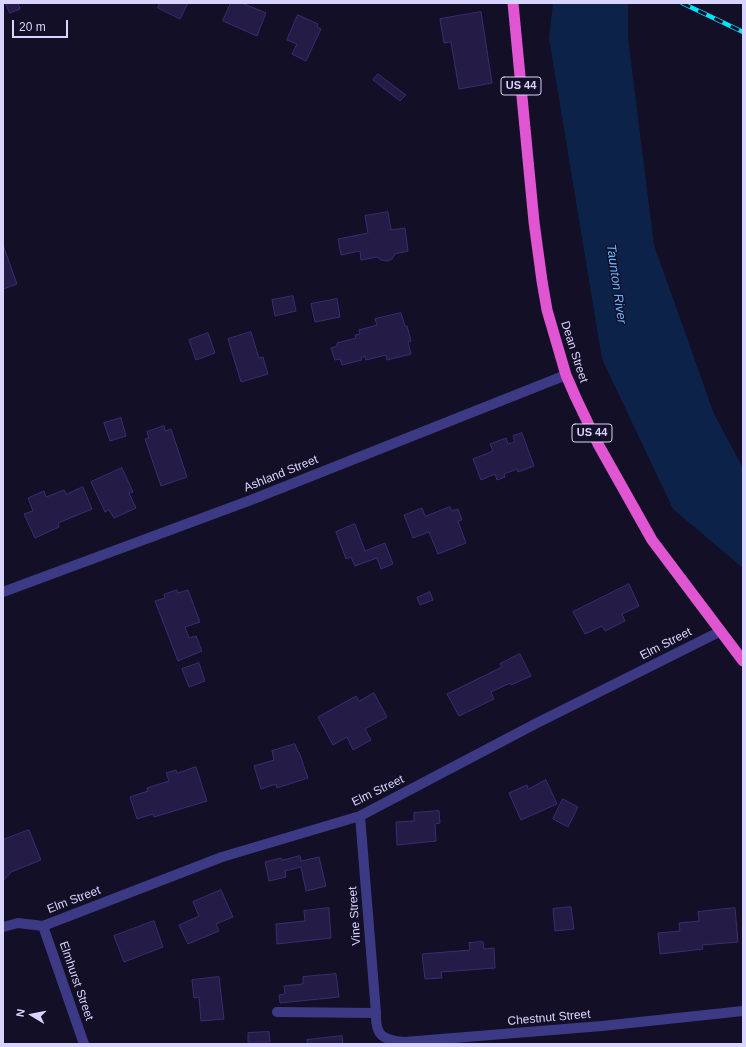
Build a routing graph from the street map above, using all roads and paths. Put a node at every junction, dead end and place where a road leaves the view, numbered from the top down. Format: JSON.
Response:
{"nodes":[{"id":1,"x":513,"y":3,"type":"edge"},
{"id":2,"x":566,"y":375,"type":"junction"},
{"id":3,"x":3,"y":592,"type":"edge"},
{"id":4,"x":721,"y":631,"type":"junction"},
{"id":5,"x":743,"y":661,"type":"edge"},
{"id":6,"x":360,"y":816,"type":"junction"},
{"id":7,"x":43,"y":926,"type":"junction"},
{"id":8,"x":3,"y":927,"type":"edge"},
{"id":9,"x":743,"y":1011,"type":"edge"},
{"id":10,"x":277,"y":1012,"type":"dead end"},
{"id":11,"x":376,"y":1013,"type":"junction"},
{"id":12,"x":84,"y":1044,"type":"edge"}],
"edges":[{"from":1,"to":2,"type":"highway","name":"Dean Street","number":"US 44"},
{"from":2,"to":3,"type":"street","name":"Ashland Street"},
{"from":2,"to":4,"type":"highway","name":"Dean Street","number":"US 44"},
{"from":4,"to":5,"type":"highway","name":"Dean Street","number":"US 44"},
{"from":4,"to":6,"type":"street","name":"Elm Street"},
{"from":6,"to":7,"type":"street","name":"Elm Street"},
{"from":6,"to":11,"type":"street","name":"Vine Street"},
{"from":7,"to":8,"type":"street","name":"Elm Street"},
{"from":7,"to":12,"type":"street","name":"Elmhurst Street"},
{"from":9,"to":11,"type":"street","name":"Chestnut Street"},
{"from":10,"to":11,"type":"street"}]}
